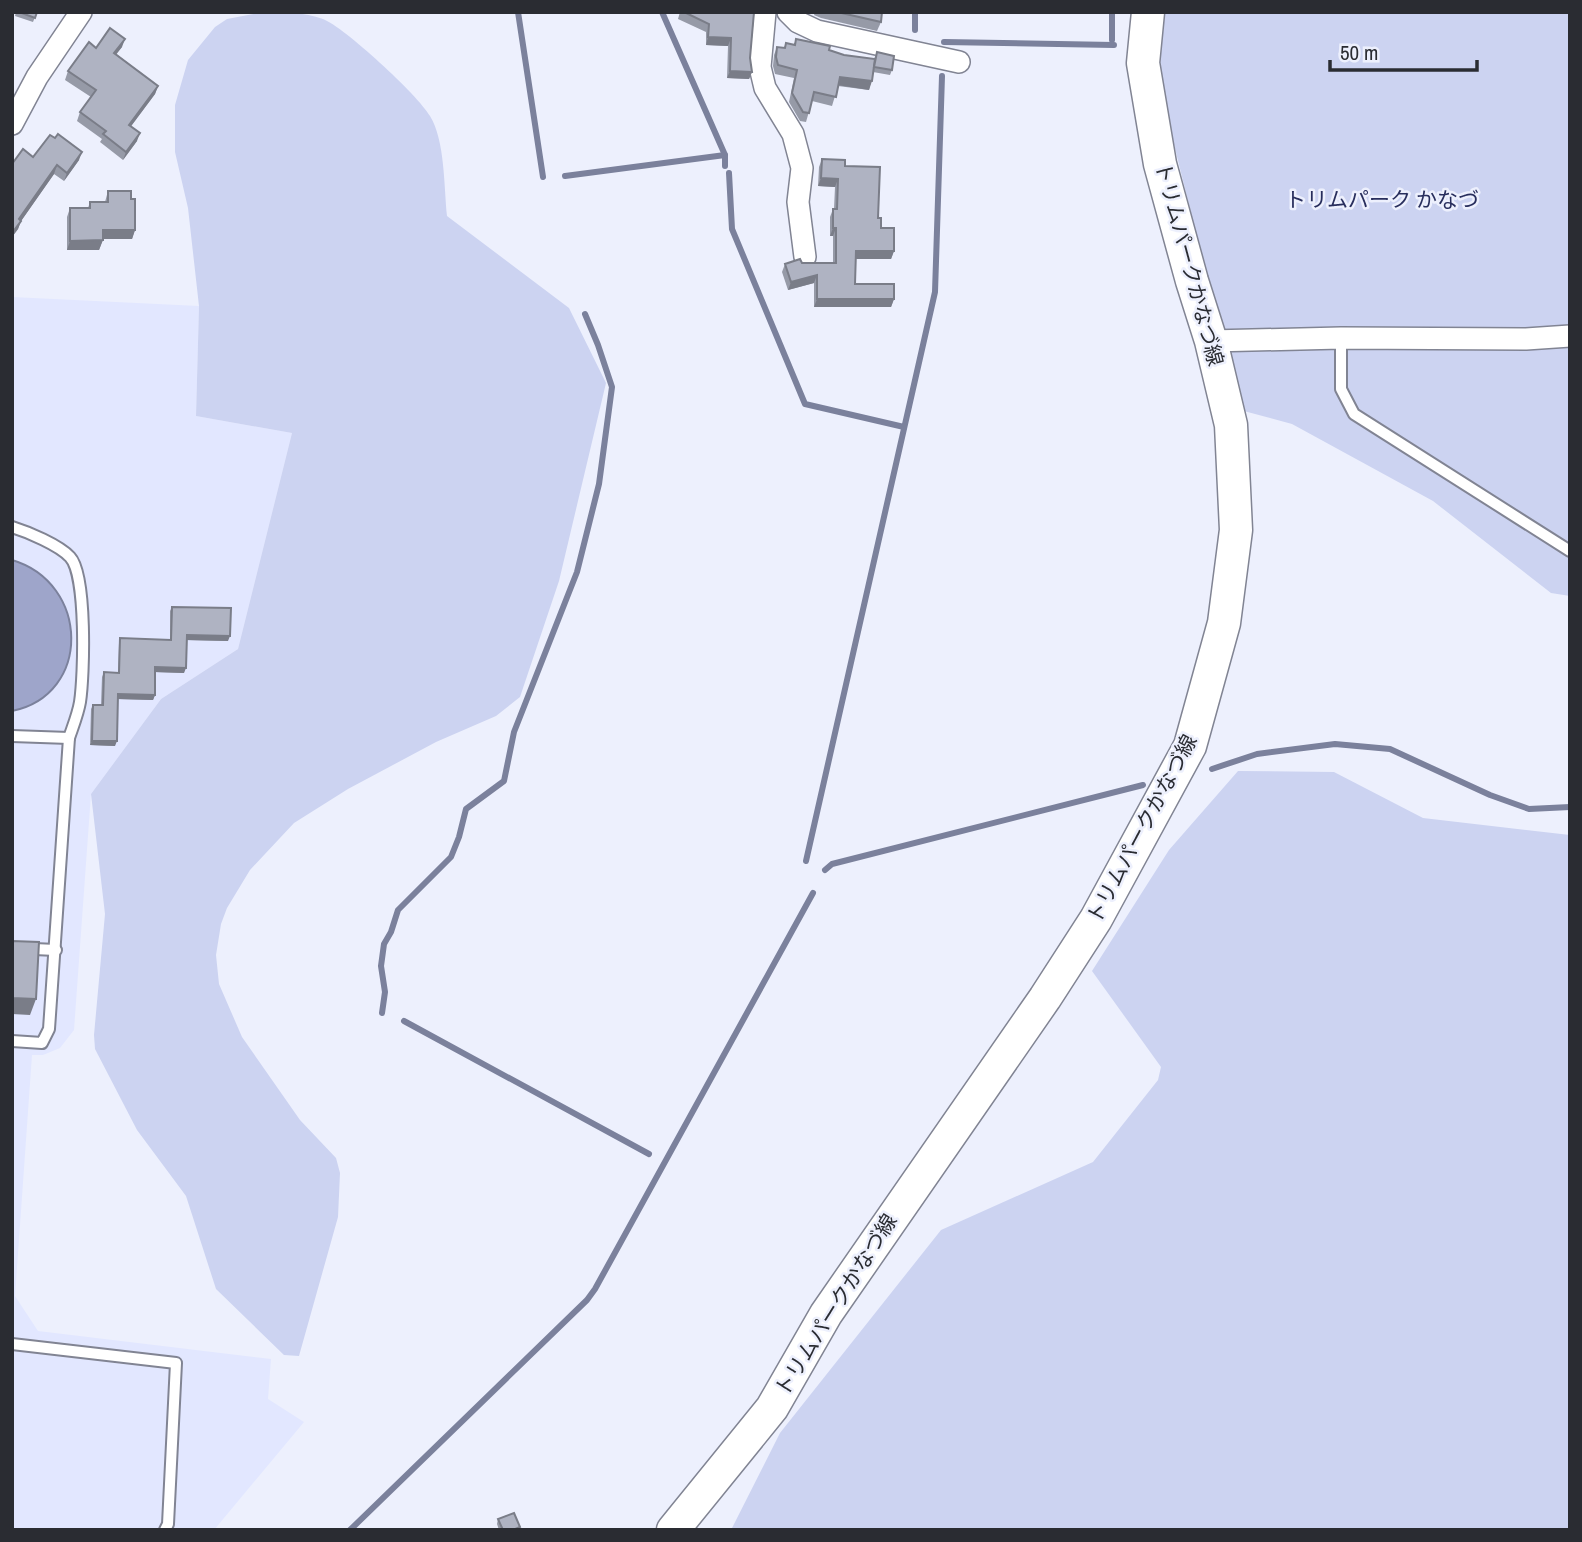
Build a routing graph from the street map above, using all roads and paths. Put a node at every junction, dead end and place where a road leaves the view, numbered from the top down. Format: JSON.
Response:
{"nodes":[{"id":1,"x":81,"y":12,"type":"edge"},
{"id":2,"x":765,"y":12,"type":"edge"},
{"id":3,"x":788,"y":12,"type":"edge"},
{"id":4,"x":1148,"y":12,"type":"edge"},
{"id":5,"x":959,"y":62,"type":"dead end"},
{"id":6,"x":12,"y":124,"type":"edge"},
{"id":7,"x":805,"y":257,"type":"dead end"},
{"id":8,"x":1570,"y":336,"type":"edge"},
{"id":9,"x":1341,"y":338,"type":"junction"},
{"id":10,"x":1211,"y":341,"type":"junction"},
{"id":11,"x":12,"y":527,"type":"edge"},
{"id":12,"x":1570,"y":551,"type":"edge"},
{"id":13,"x":12,"y":736,"type":"edge"},
{"id":14,"x":69,"y":738,"type":"junction"},
{"id":15,"x":12,"y":948,"type":"edge"},
{"id":16,"x":56,"y":950,"type":"junction"},
{"id":17,"x":12,"y":1041,"type":"edge"},
{"id":18,"x":12,"y":1343,"type":"edge"},
{"id":19,"x":165,"y":1530,"type":"edge"},
{"id":20,"x":673,"y":1530,"type":"edge"}],
"edges":[{"from":1,"to":6,"type":"street"},
{"from":2,"to":7,"type":"street"},
{"from":3,"to":5,"type":"street"},
{"from":4,"to":10,"type":"main road","name":"トリムパークかなづ線"},
{"from":8,"to":9,"type":"street"},
{"from":9,"to":10,"type":"street"},
{"from":9,"to":12,"type":"lane"},
{"from":10,"to":20,"type":"main road","name":"トリムパークかなづ線"},
{"from":11,"to":14,"type":"lane"},
{"from":13,"to":14,"type":"lane"},
{"from":14,"to":16,"type":"lane"},
{"from":15,"to":16,"type":"lane"},
{"from":16,"to":17,"type":"lane"},
{"from":18,"to":19,"type":"lane"}]}
